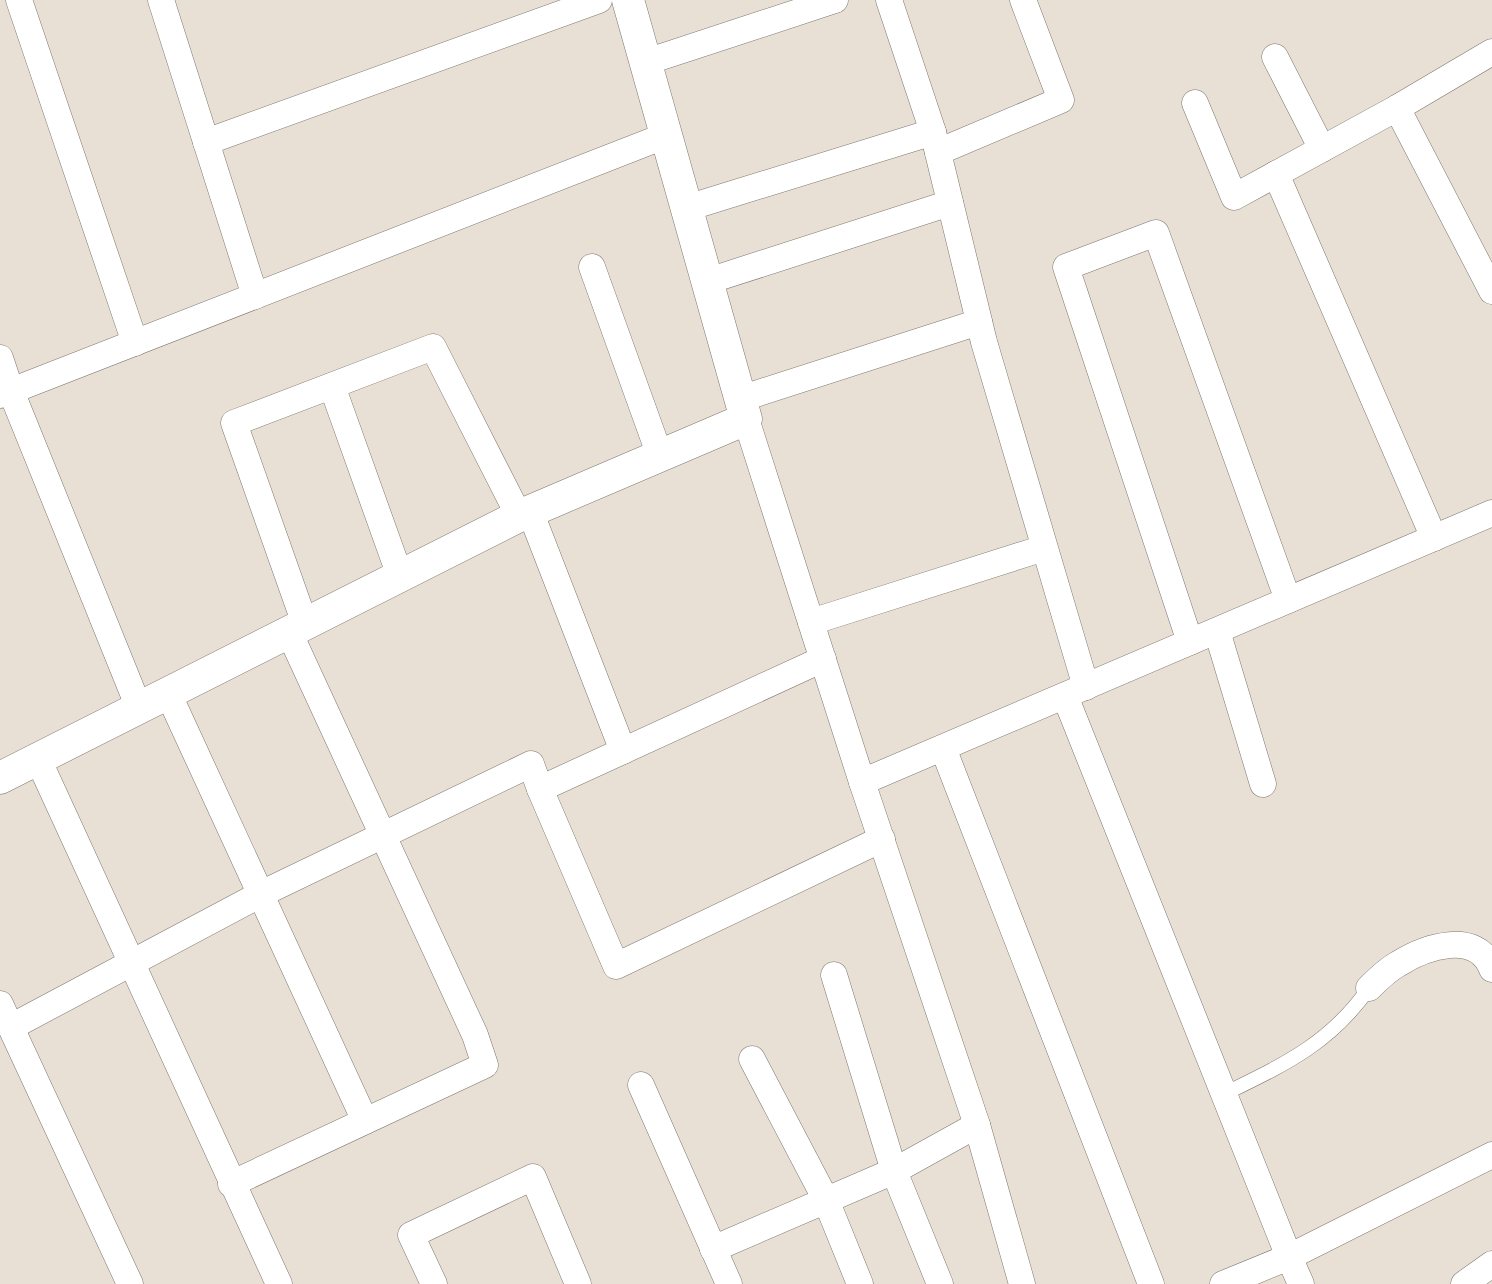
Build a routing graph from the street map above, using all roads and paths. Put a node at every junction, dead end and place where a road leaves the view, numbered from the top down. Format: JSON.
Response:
{"nodes":[{"id":1,"x":19,"y":0,"type":"edge"},
{"id":2,"x":161,"y":0,"type":"edge"},
{"id":3,"x":599,"y":0,"type":"edge"},
{"id":4,"x":628,"y":0,"type":"edge"},
{"id":5,"x":835,"y":0,"type":"edge"},
{"id":6,"x":889,"y":0,"type":"edge"},
{"id":7,"x":1023,"y":0,"type":"edge"},
{"id":8,"x":1492,"y":52,"type":"edge"},
{"id":9,"x":1275,"y":57,"type":"dead end"},
{"id":10,"x":646,"y":62,"type":"junction"},
{"id":11,"x":1195,"y":104,"type":"dead end"},
{"id":12,"x":1397,"y":108,"type":"junction"},
{"id":13,"x":667,"y":135,"type":"junction"},
{"id":14,"x":206,"y":142,"type":"junction"},
{"id":15,"x":935,"y":142,"type":"junction"},
{"id":16,"x":1322,"y":149,"type":"junction"},
{"id":17,"x":1276,"y":174,"type":"junction"},
{"id":18,"x":950,"y":203,"type":"junction"},
{"id":19,"x":687,"y":208,"type":"junction"},
{"id":20,"x":592,"y":267,"type":"dead end"},
{"id":21,"x":708,"y":281,"type":"junction"},
{"id":22,"x":1492,"y":291,"type":"edge"},
{"id":23,"x":255,"y":296,"type":"junction"},
{"id":24,"x":979,"y":322,"type":"junction"},
{"id":25,"x":135,"y":343,"type":"junction"},
{"id":26,"x":0,"y":358,"type":"edge"},
{"id":27,"x":332,"y":386,"type":"junction"},
{"id":28,"x":6,"y":393,"type":"edge"},
{"id":29,"x":743,"y":409,"type":"junction"},
{"id":30,"x":660,"y":456,"type":"junction"},
{"id":31,"x":525,"y":513,"type":"junction"},
{"id":32,"x":1492,"y":513,"type":"edge"},
{"id":33,"x":1434,"y":538,"type":"junction"},
{"id":34,"x":1044,"y":548,"type":"junction"},
{"id":35,"x":400,"y":576,"type":"junction"},
{"id":36,"x":1288,"y":600,"type":"junction"},
{"id":37,"x":811,"y":622,"type":"junction"},
{"id":38,"x":297,"y":628,"type":"junction"},
{"id":39,"x":1217,"y":631,"type":"junction"},
{"id":40,"x":1190,"y":642,"type":"junction"},
{"id":41,"x":823,"y":659,"type":"junction"},
{"id":42,"x":1075,"y":691,"type":"junction"},
{"id":43,"x":168,"y":693,"type":"junction"},
{"id":44,"x":138,"y":708,"type":"junction"},
{"id":45,"x":944,"y":748,"type":"junction"},
{"id":46,"x":622,"y":751,"type":"junction"},
{"id":47,"x":38,"y":759,"type":"junction"},
{"id":48,"x":0,"y":778,"type":"edge"},
{"id":49,"x":862,"y":782,"type":"junction"},
{"id":50,"x":1263,"y":784,"type":"dead end"},
{"id":51,"x":540,"y":789,"type":"junction"},
{"id":52,"x":383,"y":836,"type":"junction"},
{"id":53,"x":882,"y":838,"type":"junction"},
{"id":54,"x":261,"y":894,"type":"junction"},
{"id":55,"x":132,"y":964,"type":"junction"},
{"id":56,"x":1492,"y":969,"type":"edge"},
{"id":57,"x":834,"y":975,"type":"dead end"},
{"id":58,"x":1369,"y":988,"type":"joint"},
{"id":59,"x":0,"y":1004,"type":"edge"},
{"id":60,"x":11,"y":1027,"type":"junction"},
{"id":61,"x":752,"y":1059,"type":"dead end"},
{"id":62,"x":641,"y":1085,"type":"dead end"},
{"id":63,"x":1224,"y":1094,"type":"junction"},
{"id":64,"x":365,"y":1121,"type":"junction"},
{"id":65,"x":977,"y":1125,"type":"junction"},
{"id":66,"x":1492,"y":1155,"type":"edge"},
{"id":67,"x":894,"y":1172,"type":"junction"},
{"id":68,"x":231,"y":1184,"type":"junction"},
{"id":69,"x":826,"y":1200,"type":"junction"},
{"id":70,"x":713,"y":1249,"type":"junction"},
{"id":71,"x":1289,"y":1257,"type":"junction"},
{"id":72,"x":1492,"y":1264,"type":"edge"},
{"id":73,"x":130,"y":1284,"type":"edge"},
{"id":74,"x":279,"y":1284,"type":"edge"},
{"id":75,"x":434,"y":1284,"type":"edge"},
{"id":76,"x":578,"y":1284,"type":"edge"},
{"id":77,"x":729,"y":1284,"type":"edge"},
{"id":78,"x":860,"y":1284,"type":"edge"},
{"id":79,"x":940,"y":1284,"type":"edge"},
{"id":80,"x":1022,"y":1284,"type":"edge"},
{"id":81,"x":1151,"y":1284,"type":"edge"},
{"id":82,"x":1223,"y":1284,"type":"edge"},
{"id":83,"x":1301,"y":1284,"type":"edge"},
{"id":84,"x":1464,"y":1284,"type":"edge"}],
"edges":[{"from":1,"to":25,"type":"street"},
{"from":2,"to":14,"type":"street"},
{"from":3,"to":14,"type":"street"},
{"from":4,"to":10,"type":"street"},
{"from":5,"to":10,"type":"street"},
{"from":6,"to":15,"type":"street"},
{"from":7,"to":15,"type":"street"},
{"from":8,"to":12,"type":"street"},
{"from":9,"to":16,"type":"street"},
{"from":10,"to":13,"type":"street"},
{"from":11,"to":17,"type":"street"},
{"from":12,"to":16,"type":"street"},
{"from":12,"to":22,"type":"street"},
{"from":13,"to":19,"type":"street"},
{"from":13,"to":23,"type":"street"},
{"from":14,"to":23,"type":"street"},
{"from":15,"to":18,"type":"street"},
{"from":15,"to":19,"type":"street"},
{"from":16,"to":17,"type":"street"},
{"from":17,"to":33,"type":"street"},
{"from":18,"to":21,"type":"street"},
{"from":18,"to":24,"type":"street"},
{"from":19,"to":21,"type":"street"},
{"from":20,"to":30,"type":"street"},
{"from":21,"to":29,"type":"street"},
{"from":23,"to":25,"type":"street"},
{"from":24,"to":29,"type":"street"},
{"from":24,"to":34,"type":"street"},
{"from":25,"to":28,"type":"street"},
{"from":26,"to":28,"type":"street"},
{"from":27,"to":31,"type":"street"},
{"from":27,"to":35,"type":"street"},
{"from":27,"to":38,"type":"street"},
{"from":28,"to":44,"type":"street"},
{"from":29,"to":30,"type":"street"},
{"from":29,"to":37,"type":"street"},
{"from":30,"to":31,"type":"street"},
{"from":31,"to":35,"type":"street"},
{"from":31,"to":46,"type":"street"},
{"from":32,"to":33,"type":"street"},
{"from":33,"to":36,"type":"street"},
{"from":34,"to":37,"type":"street"},
{"from":34,"to":42,"type":"street"},
{"from":35,"to":38,"type":"street"},
{"from":36,"to":39,"type":"street"},
{"from":36,"to":40,"type":"street"},
{"from":37,"to":41,"type":"street"},
{"from":38,"to":43,"type":"street"},
{"from":38,"to":52,"type":"street"},
{"from":39,"to":40,"type":"street"},
{"from":39,"to":50,"type":"street"},
{"from":40,"to":42,"type":"street"},
{"from":41,"to":46,"type":"street"},
{"from":41,"to":49,"type":"street"},
{"from":42,"to":45,"type":"street"},
{"from":42,"to":63,"type":"street"},
{"from":43,"to":44,"type":"street"},
{"from":43,"to":54,"type":"street"},
{"from":44,"to":47,"type":"street"},
{"from":45,"to":49,"type":"street"},
{"from":45,"to":81,"type":"street"},
{"from":46,"to":51,"type":"street"},
{"from":47,"to":48,"type":"street"},
{"from":47,"to":55,"type":"street"},
{"from":49,"to":53,"type":"street"},
{"from":51,"to":52,"type":"street"},
{"from":51,"to":53,"type":"street"},
{"from":52,"to":54,"type":"street"},
{"from":52,"to":64,"type":"street"},
{"from":53,"to":65,"type":"street"},
{"from":54,"to":55,"type":"street"},
{"from":54,"to":64,"type":"street"},
{"from":55,"to":60,"type":"street"},
{"from":55,"to":68,"type":"street"},
{"from":56,"to":58,"type":"street"},
{"from":57,"to":67,"type":"street"},
{"from":58,"to":63,"type":"lane"},
{"from":59,"to":60,"type":"street"},
{"from":60,"to":73,"type":"street"},
{"from":61,"to":69,"type":"street"},
{"from":62,"to":70,"type":"street"},
{"from":63,"to":71,"type":"street"},
{"from":64,"to":68,"type":"street"},
{"from":65,"to":67,"type":"street"},
{"from":65,"to":80,"type":"street"},
{"from":66,"to":71,"type":"street"},
{"from":67,"to":69,"type":"street"},
{"from":67,"to":79,"type":"street"},
{"from":68,"to":74,"type":"street"},
{"from":69,"to":70,"type":"street"},
{"from":69,"to":78,"type":"street"},
{"from":70,"to":77,"type":"street"},
{"from":71,"to":82,"type":"street"},
{"from":71,"to":83,"type":"street"},
{"from":72,"to":84,"type":"street"},
{"from":75,"to":76,"type":"street"}]}
